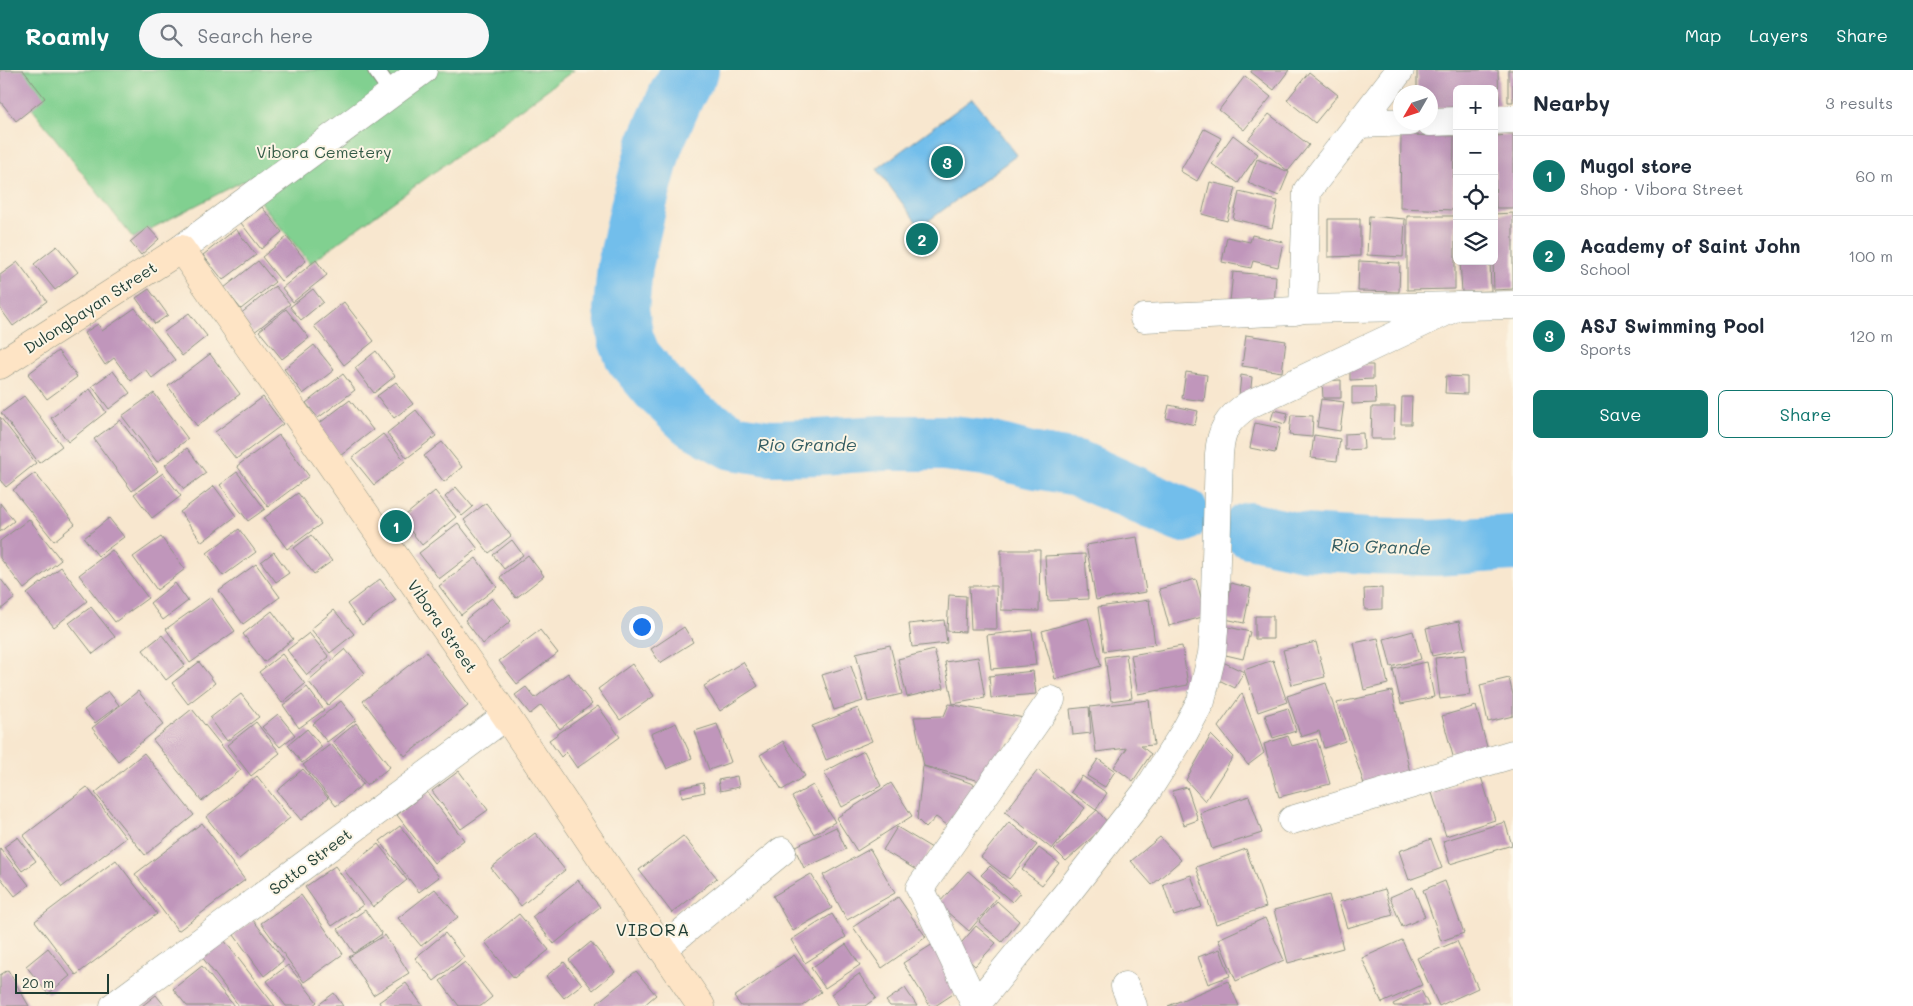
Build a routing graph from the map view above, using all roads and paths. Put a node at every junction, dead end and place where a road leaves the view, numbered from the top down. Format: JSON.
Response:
{"nodes":[{"id":1,"x":376,"y":70,"type":"edge"},
{"id":2,"x":423,"y":70,"type":"edge"},
{"id":3,"x":1400,"y":70,"type":"edge"},
{"id":4,"x":392,"y":93,"type":"junction"},
{"id":5,"x":1513,"y":119,"type":"edge"},
{"id":6,"x":1498,"y":120,"type":"edge"},
{"id":7,"x":1453,"y":121,"type":"edge"},
{"id":8,"x":1438,"y":122,"type":"edge"},
{"id":9,"x":1393,"y":123,"type":"edge"},
{"id":10,"x":1358,"y":124,"type":"junction"},
{"id":11,"x":181,"y":249,"type":"junction"},
{"id":12,"x":1513,"y":305,"type":"edge"},
{"id":13,"x":1458,"y":306,"type":"junction"},
{"id":14,"x":1303,"y":309,"type":"junction"},
{"id":15,"x":1144,"y":318,"type":"dead end"},
{"id":16,"x":0,"y":365,"type":"edge"},
{"id":17,"x":1051,"y":700,"type":"dead end"},
{"id":18,"x":506,"y":716,"type":"junction"},
{"id":19,"x":1513,"y":754,"type":"edge"},
{"id":20,"x":1292,"y":820,"type":"dead end"},
{"id":21,"x":782,"y":851,"type":"dead end"},
{"id":22,"x":662,"y":948,"type":"junction"},
{"id":23,"x":114,"y":1006,"type":"edge"},
{"id":24,"x":701,"y":1006,"type":"edge"},
{"id":25,"x":976,"y":1006,"type":"edge"}],
"edges":[{"from":1,"to":4,"type":"lane"},
{"from":2,"to":4,"type":"street"},
{"from":3,"to":10,"type":"street"},
{"from":4,"to":11,"type":"street"},
{"from":5,"to":6,"type":"street"},
{"from":7,"to":8,"type":"street"},
{"from":9,"to":10,"type":"street"},
{"from":10,"to":14,"type":"street"},
{"from":11,"to":16,"type":"street","name":"Dulongbayan Street"},
{"from":11,"to":18,"type":"street","name":"Vibora Street"},
{"from":12,"to":13,"type":"street"},
{"from":13,"to":14,"type":"street"},
{"from":13,"to":25,"type":"street"},
{"from":14,"to":15,"type":"street"},
{"from":17,"to":25,"type":"street"},
{"from":18,"to":22,"type":"street","name":"Vibora Street"},
{"from":18,"to":23,"type":"street","name":"Sotto Street"},
{"from":19,"to":20,"type":"street"},
{"from":21,"to":22,"type":"street"},
{"from":22,"to":24,"type":"street","name":"Vibora Street"}]}
